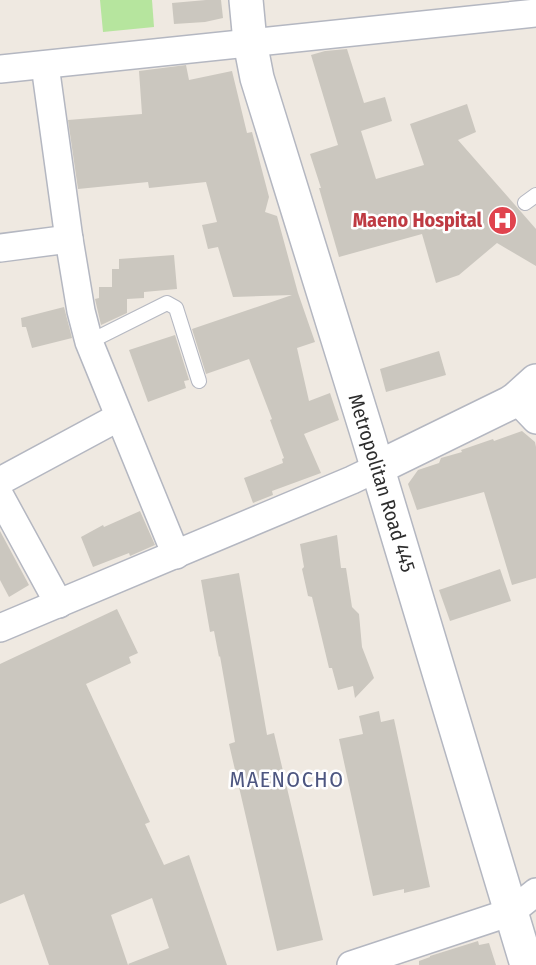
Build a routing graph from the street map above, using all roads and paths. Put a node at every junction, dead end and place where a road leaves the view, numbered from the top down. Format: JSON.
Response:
{"nodes":[{"id":1,"x":246,"y":0,"type":"edge"},
{"id":2,"x":536,"y":13,"type":"edge"},
{"id":3,"x":250,"y":42,"type":"junction"},
{"id":4,"x":45,"y":65,"type":"junction"},
{"id":5,"x":0,"y":69,"type":"edge"},
{"id":6,"x":69,"y":239,"type":"junction"},
{"id":7,"x":0,"y":248,"type":"edge"},
{"id":8,"x":89,"y":342,"type":"junction"},
{"id":9,"x":199,"y":381,"type":"dead end"},
{"id":10,"x":529,"y":400,"type":"edge"},
{"id":11,"x":119,"y":417,"type":"junction"},
{"id":12,"x":377,"y":468,"type":"junction"},
{"id":13,"x":0,"y":480,"type":"edge"},
{"id":14,"x":0,"y":496,"type":"edge"},
{"id":15,"x":176,"y":555,"type":"junction"},
{"id":16,"x":59,"y":604,"type":"junction"},
{"id":17,"x":0,"y":628,"type":"edge"},
{"id":18,"x":523,"y":902,"type":"edge"},
{"id":19,"x":351,"y":965,"type":"edge"},
{"id":20,"x":526,"y":965,"type":"edge"}],
"edges":[{"from":1,"to":3,"type":"main road","name":"Metropolitan Road 445"},
{"from":2,"to":3,"type":"street"},
{"from":3,"to":4,"type":"street"},
{"from":3,"to":12,"type":"main road","name":"Metropolitan Road 445"},
{"from":4,"to":5,"type":"street"},
{"from":4,"to":6,"type":"street"},
{"from":6,"to":7,"type":"street"},
{"from":6,"to":8,"type":"street"},
{"from":8,"to":9,"type":"lane"},
{"from":8,"to":11,"type":"street"},
{"from":10,"to":12,"type":"main road"},
{"from":11,"to":13,"type":"street"},
{"from":11,"to":15,"type":"street"},
{"from":12,"to":15,"type":"street"},
{"from":12,"to":18,"type":"main road","name":"Metropolitan Road 445"},
{"from":14,"to":16,"type":"street"},
{"from":15,"to":16,"type":"street"},
{"from":16,"to":17,"type":"street"},
{"from":18,"to":19,"type":"street"},
{"from":18,"to":20,"type":"main road","name":"Metropolitan Road 445"}]}
